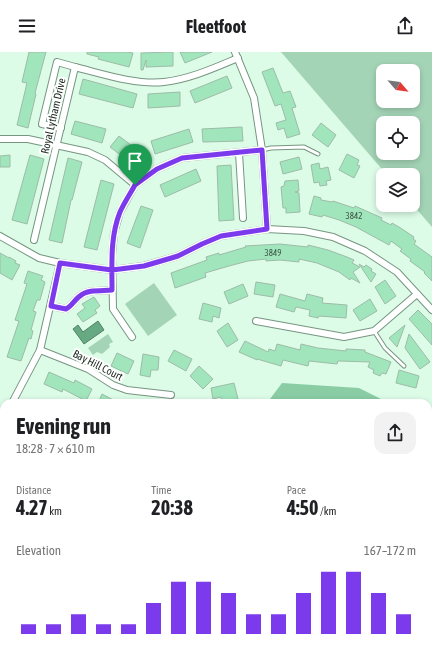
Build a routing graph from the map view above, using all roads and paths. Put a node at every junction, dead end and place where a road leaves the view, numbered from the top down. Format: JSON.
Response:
{"nodes":[{"id":1,"x":236,"y":55,"type":"edge"},
{"id":2,"x":75,"y":67,"type":"junction"},
{"id":3,"x":61,"y":128,"type":"junction"},
{"id":4,"x":0,"y":139,"type":"edge"},
{"id":5,"x":57,"y":145,"type":"junction"},
{"id":6,"x":262,"y":150,"type":"junction"},
{"id":7,"x":239,"y":153,"type":"junction"},
{"id":8,"x":318,"y":154,"type":"dead end"},
{"id":9,"x":135,"y":185,"type":"junction"},
{"id":10,"x":243,"y":218,"type":"dead end"},
{"id":11,"x":267,"y":229,"type":"junction"},
{"id":12,"x":0,"y":236,"type":"edge"},
{"id":13,"x":34,"y":240,"type":"dead end"},
{"id":14,"x":60,"y":263,"type":"junction"},
{"id":15,"x":112,"y":270,"type":"junction"},
{"id":16,"x":112,"y":290,"type":"junction"},
{"id":17,"x":418,"y":294,"type":"junction"},
{"id":18,"x":51,"y":306,"type":"junction"},
{"id":19,"x":432,"y":310,"type":"edge"},
{"id":20,"x":256,"y":322,"type":"dead end"},
{"id":21,"x":374,"y":331,"type":"junction"},
{"id":22,"x":132,"y":337,"type":"dead end"},
{"id":23,"x":40,"y":350,"type":"junction"},
{"id":24,"x":404,"y":366,"type":"dead end"},
{"id":25,"x":171,"y":395,"type":"dead end"},
{"id":26,"x":14,"y":399,"type":"edge"}],
"edges":[{"from":1,"to":2,"type":"street","name":"Royal Lytham Drive"},
{"from":1,"to":6,"type":"street"},
{"from":2,"to":3,"type":"street","name":"Royal Lytham Drive"},
{"from":2,"to":3,"type":"street"},
{"from":3,"to":5,"type":"street","name":"Royal Lytham Drive"},
{"from":4,"to":5,"type":"street"},
{"from":5,"to":9,"type":"street"},
{"from":5,"to":13,"type":"street","name":"Royal Lytham Drive"},
{"from":6,"to":7,"type":"street"},
{"from":6,"to":8,"type":"lane"},
{"from":6,"to":11,"type":"street"},
{"from":7,"to":9,"type":"street"},
{"from":7,"to":10,"type":"street"},
{"from":9,"to":15,"type":"street"},
{"from":11,"to":15,"type":"street"},
{"from":11,"to":17,"type":"street"},
{"from":12,"to":14,"type":"street"},
{"from":14,"to":15,"type":"street"},
{"from":14,"to":18,"type":"street"},
{"from":15,"to":16,"type":"street"},
{"from":16,"to":18,"type":"street"},
{"from":16,"to":22,"type":"street"},
{"from":17,"to":19,"type":"street"},
{"from":17,"to":21,"type":"street"},
{"from":18,"to":23,"type":"street"},
{"from":20,"to":21,"type":"street"},
{"from":21,"to":24,"type":"lane"},
{"from":23,"to":25,"type":"street","name":"Bay Hill Court"},
{"from":23,"to":26,"type":"street"}]}
